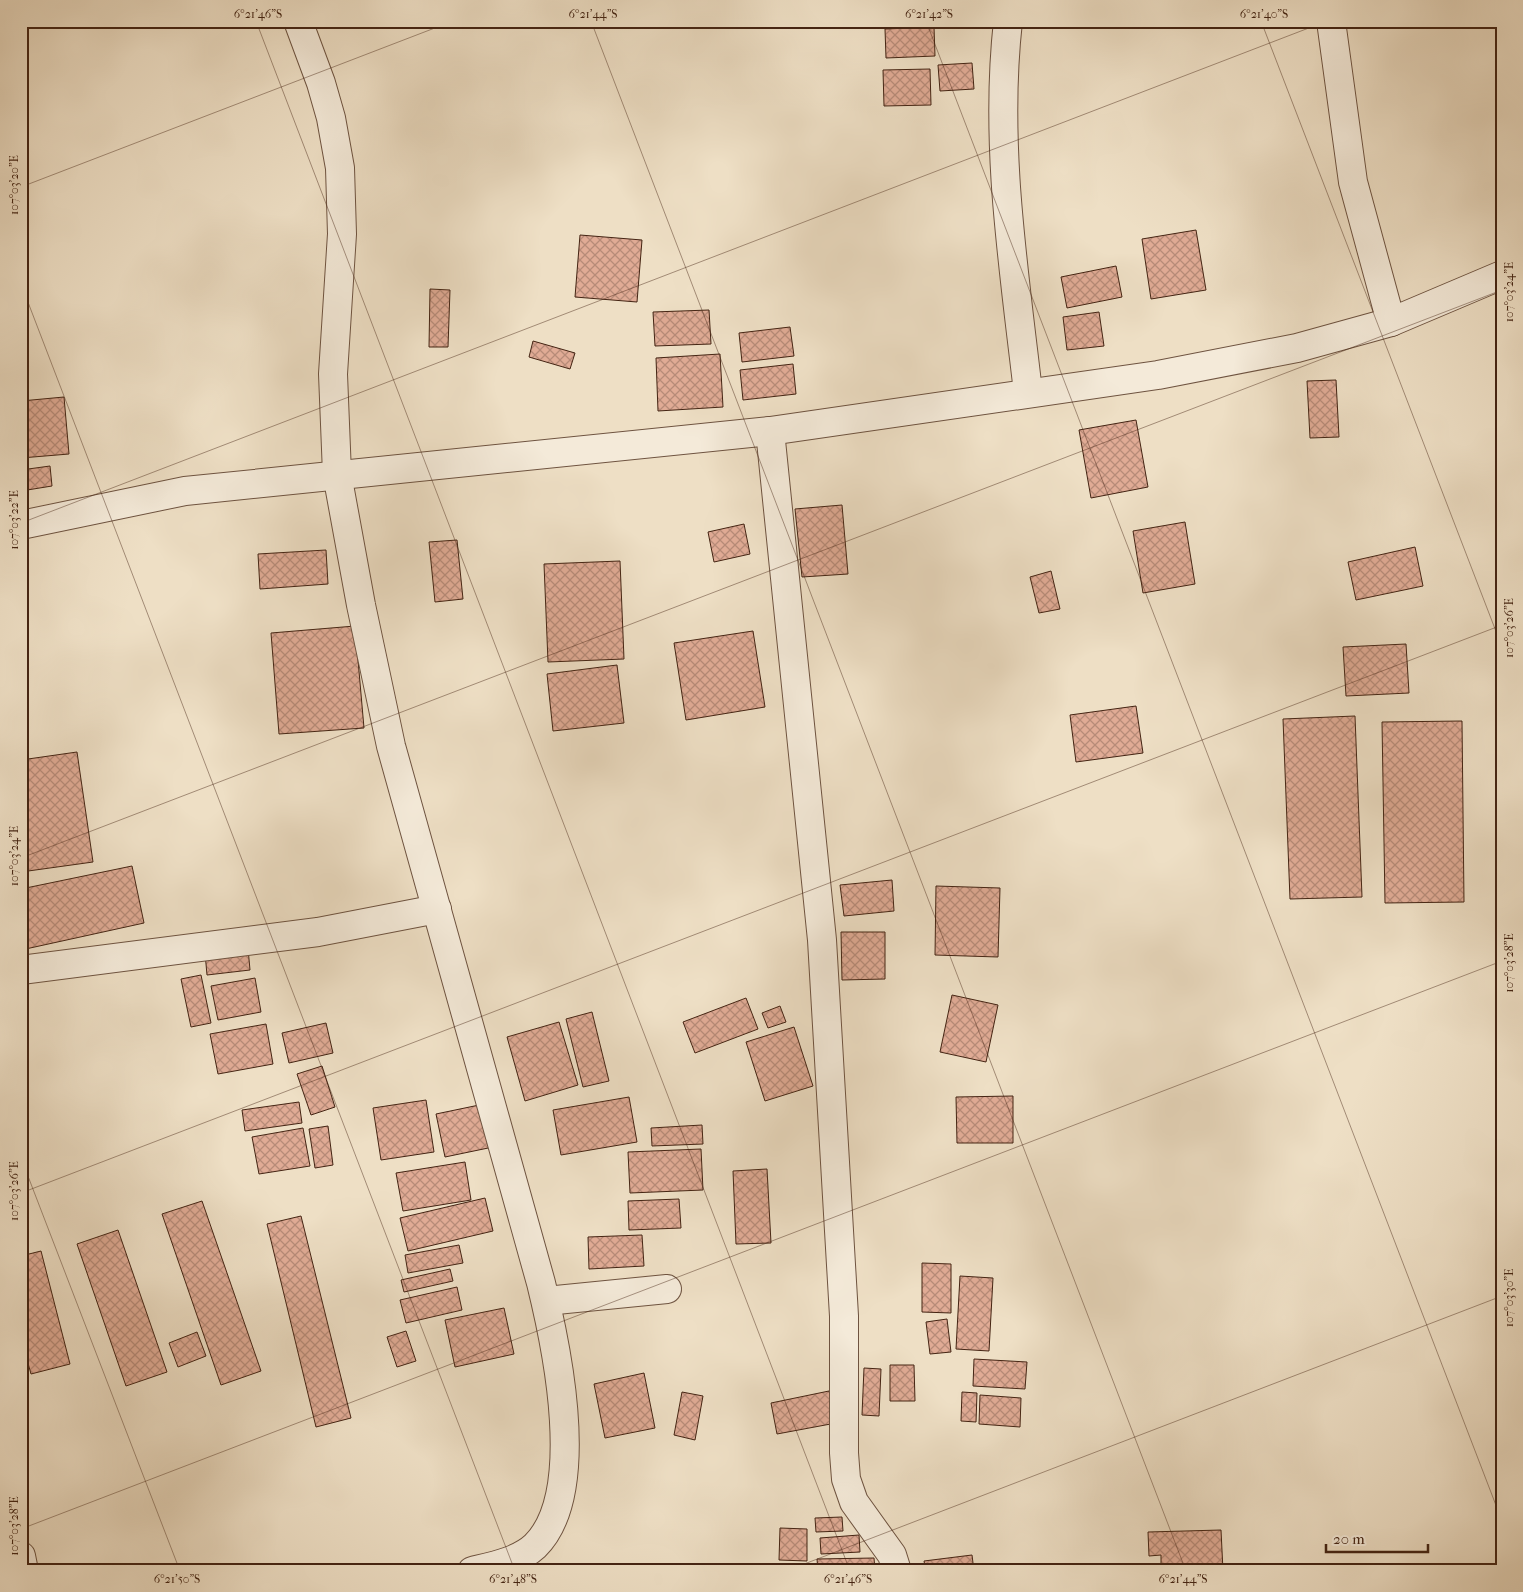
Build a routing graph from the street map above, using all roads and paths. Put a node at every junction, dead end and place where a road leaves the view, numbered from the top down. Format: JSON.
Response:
{"nodes":[{"id":1,"x":298,"y":21,"type":"edge"},
{"id":2,"x":1008,"y":21,"type":"edge"},
{"id":3,"x":1331,"y":21,"type":"edge"},
{"id":4,"x":1502,"y":274,"type":"edge"},
{"id":5,"x":1392,"y":322,"type":"junction"},
{"id":6,"x":1028,"y":392,"type":"junction"},
{"id":7,"x":770,"y":432,"type":"junction"},
{"id":8,"x":337,"y":474,"type":"junction"},
{"id":9,"x":21,"y":526,"type":"edge"},
{"id":10,"x":437,"y":909,"type":"junction"},
{"id":11,"x":21,"y":970,"type":"edge"},
{"id":12,"x":667,"y":1289,"type":"dead end"},
{"id":13,"x":546,"y":1301,"type":"junction"},
{"id":14,"x":21,"y":1556,"type":"edge"},
{"id":15,"x":521,"y":1564,"type":"edge"},
{"id":16,"x":24,"y":1571,"type":"edge"},
{"id":17,"x":472,"y":1571,"type":"edge"},
{"id":18,"x":897,"y":1571,"type":"edge"}],
"edges":[{"from":1,"to":8,"type":"street"},
{"from":2,"to":6,"type":"street"},
{"from":3,"to":5,"type":"street"},
{"from":4,"to":5,"type":"street"},
{"from":5,"to":6,"type":"street"},
{"from":6,"to":7,"type":"street"},
{"from":7,"to":8,"type":"street"},
{"from":7,"to":18,"type":"street"},
{"from":8,"to":9,"type":"street"},
{"from":8,"to":10,"type":"street"},
{"from":10,"to":11,"type":"street"},
{"from":10,"to":13,"type":"street"},
{"from":12,"to":13,"type":"street"},
{"from":13,"to":15,"type":"street"},
{"from":14,"to":16,"type":"street"},
{"from":15,"to":17,"type":"street"}]}
